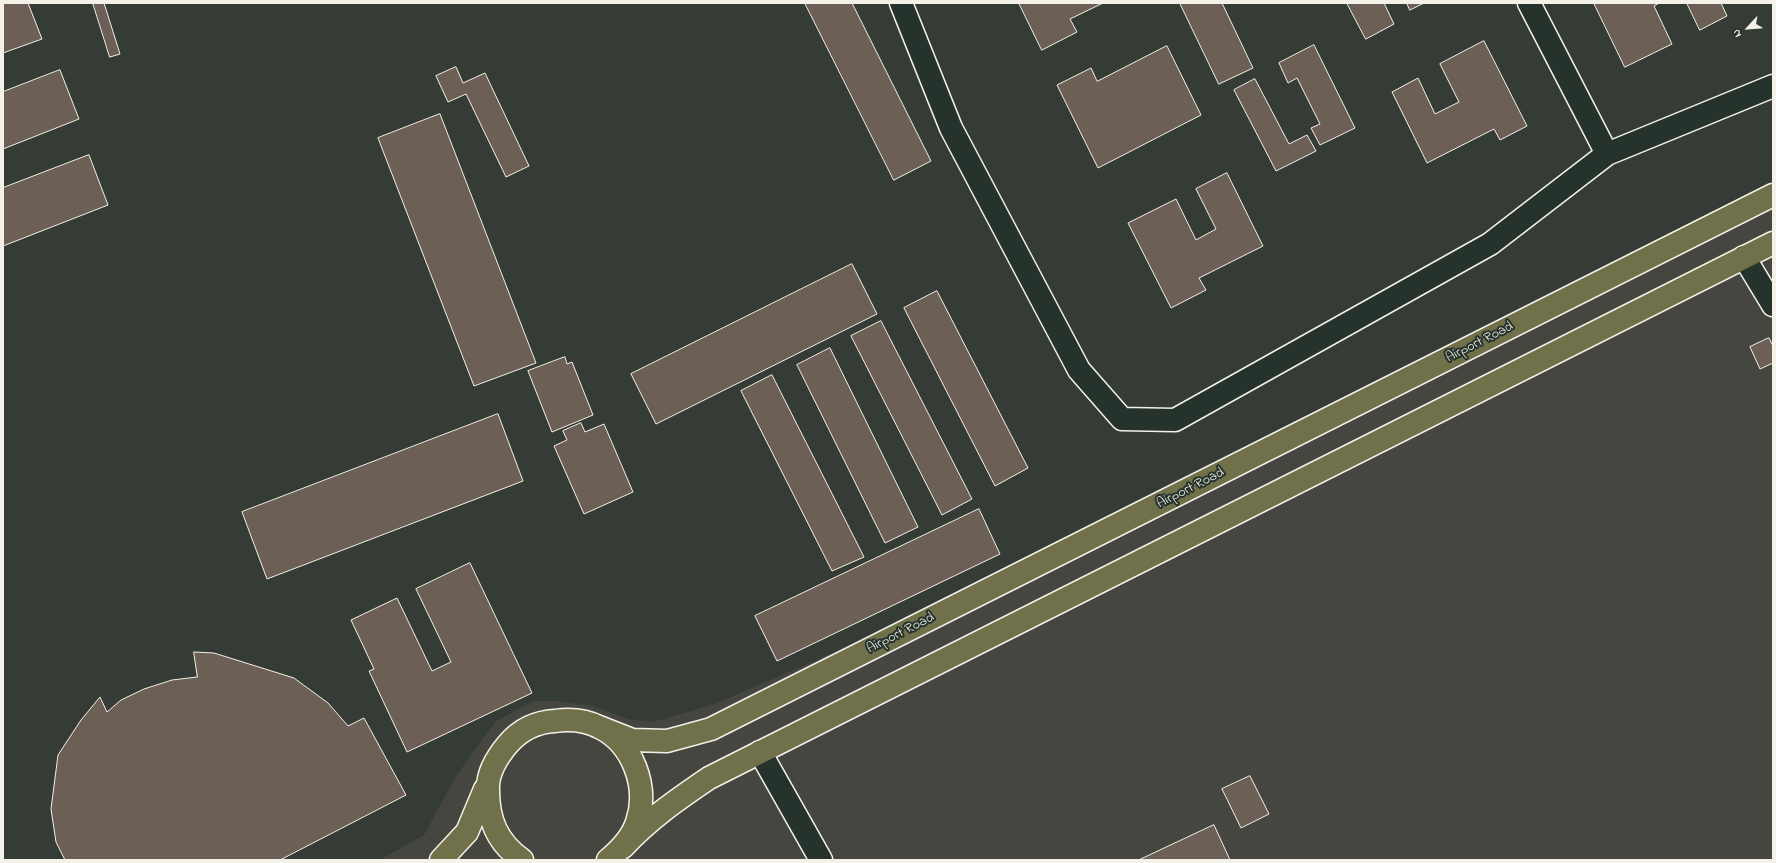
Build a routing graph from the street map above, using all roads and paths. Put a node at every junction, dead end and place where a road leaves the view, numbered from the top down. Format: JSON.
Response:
{"nodes":[{"id":1,"x":902,"y":3,"type":"edge"},
{"id":2,"x":1529,"y":3,"type":"edge"},
{"id":3,"x":1773,"y":86,"type":"edge"},
{"id":4,"x":1607,"y":154,"type":"junction"},
{"id":5,"x":1773,"y":195,"type":"edge"},
{"id":6,"x":1773,"y":243,"type":"edge"},
{"id":7,"x":1744,"y":257,"type":"junction"},
{"id":8,"x":1773,"y":305,"type":"edge"},
{"id":9,"x":599,"y":727,"type":"junction"},
{"id":10,"x":760,"y":752,"type":"junction"},
{"id":11,"x":488,"y":784,"type":"junction"},
{"id":12,"x":615,"y":853,"type":"edge"},
{"id":13,"x":441,"y":860,"type":"edge"},
{"id":14,"x":522,"y":860,"type":"edge"},
{"id":15,"x":821,"y":860,"type":"edge"}],
"edges":[{"from":1,"to":4,"type":"lane"},
{"from":2,"to":4,"type":"lane"},
{"from":3,"to":4,"type":"lane"},
{"from":5,"to":9,"type":"main road","name":"Airport Road"},
{"from":6,"to":7,"type":"main road"},
{"from":7,"to":8,"type":"lane"},
{"from":7,"to":10,"type":"main road"},
{"from":9,"to":11,"type":"main road","name":"Airport Road"},
{"from":9,"to":12,"type":"main road"},
{"from":10,"to":12,"type":"main road"},
{"from":10,"to":15,"type":"lane"},
{"from":11,"to":13,"type":"main road"},
{"from":11,"to":14,"type":"main road"}]}
